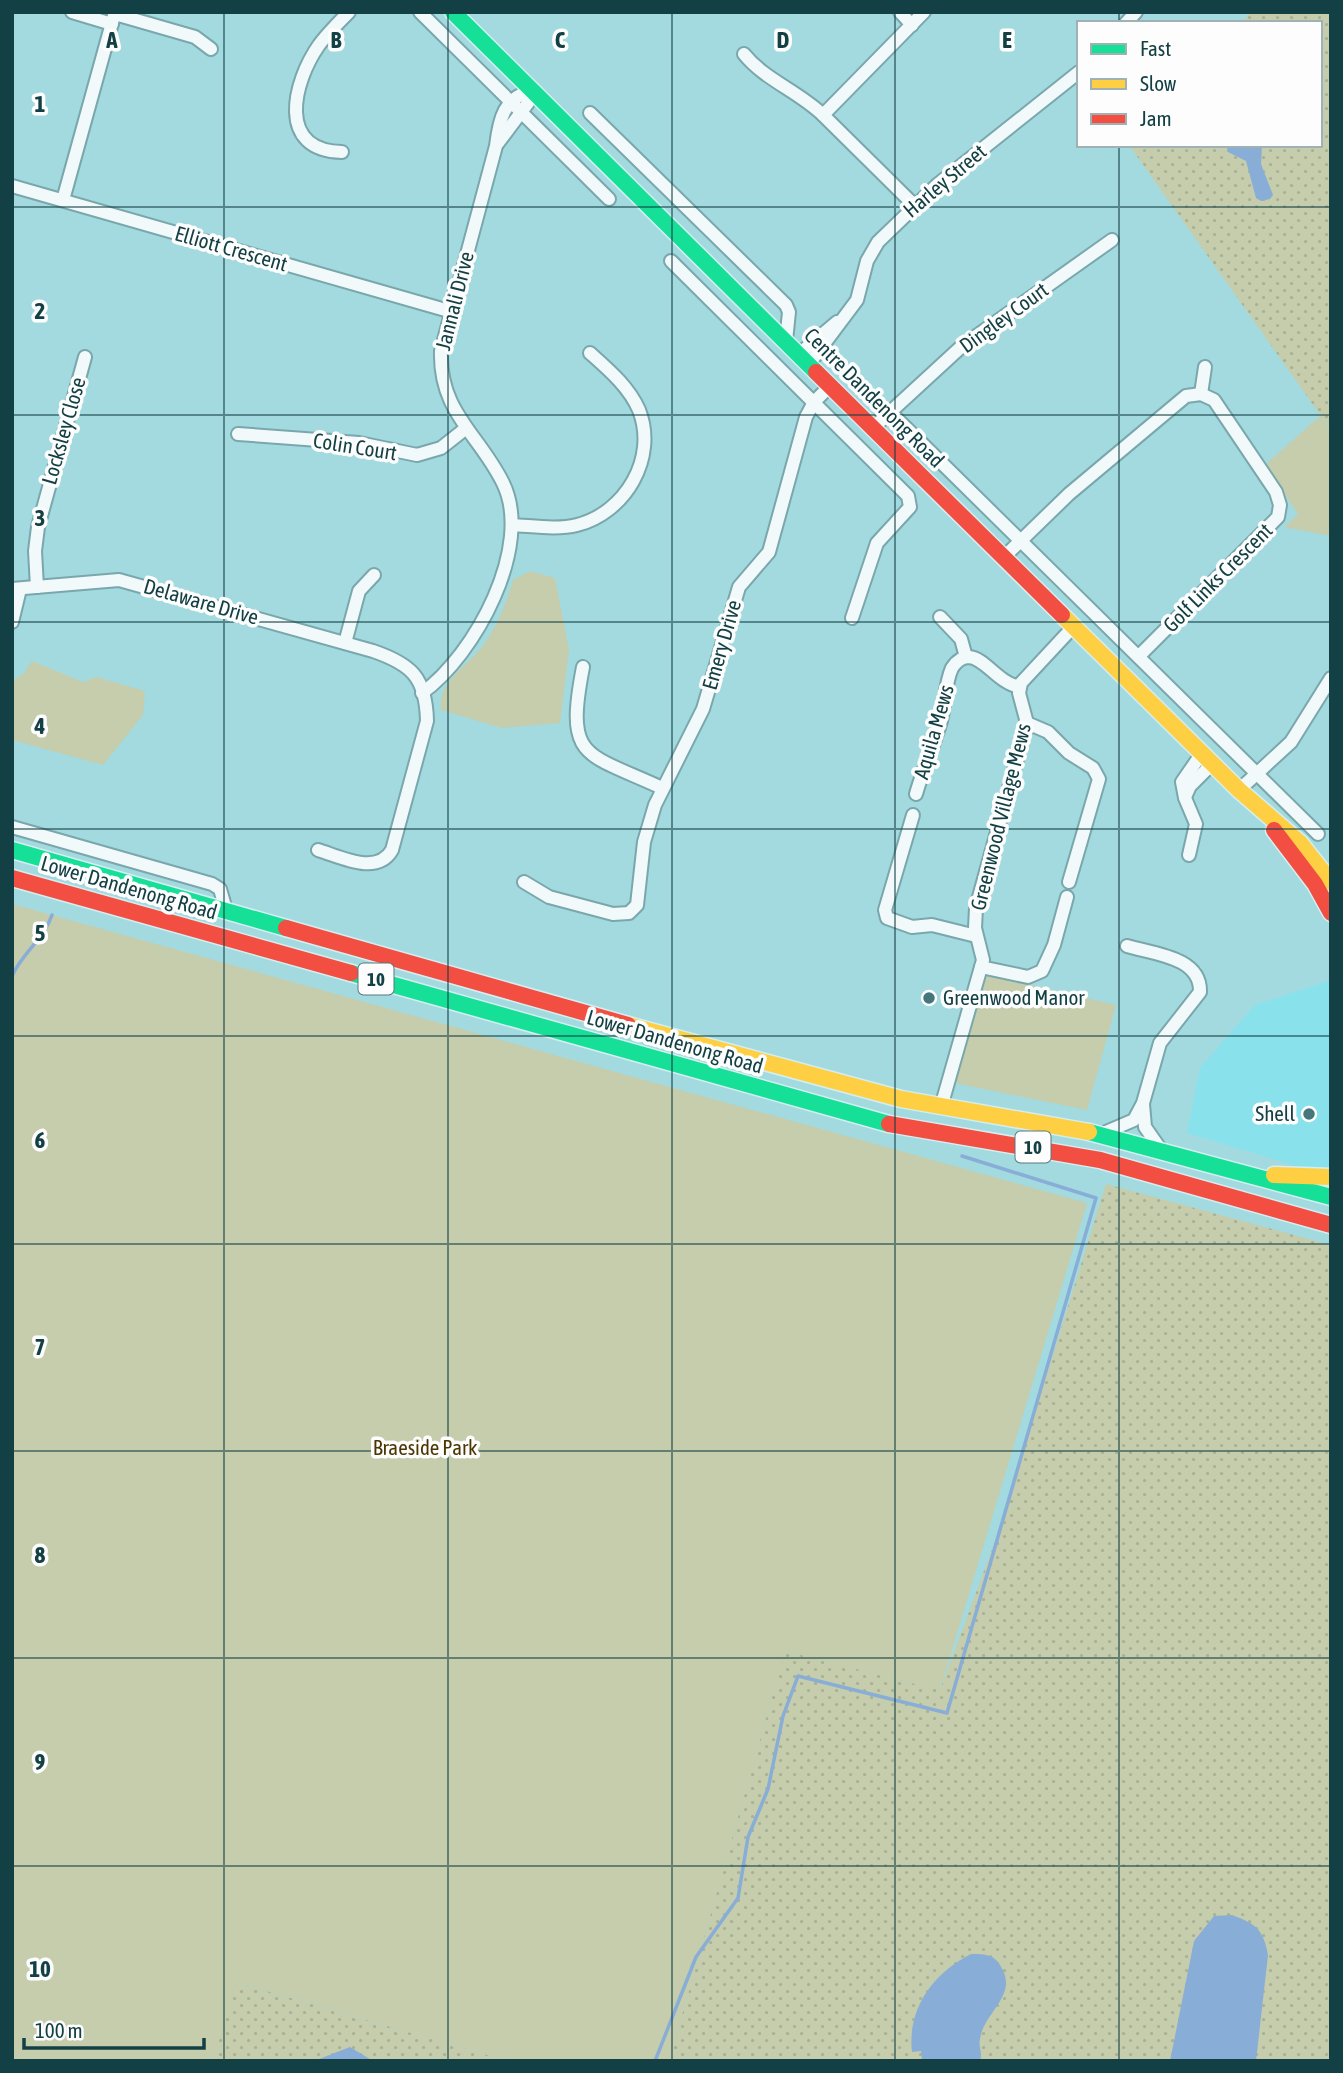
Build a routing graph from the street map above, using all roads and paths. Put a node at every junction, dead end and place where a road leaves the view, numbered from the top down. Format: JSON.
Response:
{"nodes":[{"id":1,"x":72,"y":12,"type":"edge"},
{"id":2,"x":349,"y":12,"type":"edge"},
{"id":3,"x":420,"y":12,"type":"edge"},
{"id":4,"x":453,"y":12,"type":"edge"},
{"id":5,"x":900,"y":12,"type":"edge"},
{"id":6,"x":924,"y":12,"type":"edge"},
{"id":7,"x":114,"y":17,"type":"edge"},
{"id":8,"x":912,"y":25,"type":"junction"},
{"id":9,"x":211,"y":49,"type":"dead end"},
{"id":10,"x":744,"y":54,"type":"dead end"},
{"id":11,"x":1077,"y":74,"type":"edge"},
{"id":12,"x":533,"y":91,"type":"junction"},
{"id":13,"x":510,"y":101,"type":"junction"},
{"id":14,"x":520,"y":112,"type":"junction"},
{"id":15,"x":590,"y":113,"type":"dead end"},
{"id":16,"x":823,"y":115,"type":"junction"},
{"id":17,"x":607,"y":130,"type":"junction"},
{"id":18,"x":496,"y":146,"type":"junction"},
{"id":19,"x":589,"y":147,"type":"junction"},
{"id":20,"x":342,"y":152,"type":"dead end"},
{"id":21,"x":12,"y":186,"type":"edge"},
{"id":22,"x":609,"y":199,"type":"dead end"},
{"id":23,"x":63,"y":200,"type":"junction"},
{"id":24,"x":914,"y":205,"type":"junction"},
{"id":25,"x":1112,"y":240,"type":"dead end"},
{"id":26,"x":671,"y":261,"type":"dead end"},
{"id":27,"x":449,"y":312,"type":"junction"},
{"id":28,"x":786,"y":341,"type":"junction"},
{"id":29,"x":590,"y":353,"type":"dead end"},
{"id":30,"x":85,"y":357,"type":"dead end"},
{"id":31,"x":804,"y":359,"type":"junction"},
{"id":32,"x":1205,"y":367,"type":"dead end"},
{"id":33,"x":831,"y":385,"type":"junction"},
{"id":34,"x":1201,"y":394,"type":"junction"},
{"id":35,"x":814,"y":402,"type":"junction"},
{"id":36,"x":895,"y":416,"type":"junction"},
{"id":37,"x":466,"y":429,"type":"junction"},
{"id":38,"x":879,"y":433,"type":"junction"},
{"id":39,"x":238,"y":434,"type":"dead end"},
{"id":40,"x":512,"y":525,"type":"junction"},
{"id":41,"x":1022,"y":541,"type":"junction"},
{"id":42,"x":1004,"y":557,"type":"junction"},
{"id":43,"x":374,"y":575,"type":"dead end"},
{"id":44,"x":37,"y":587,"type":"junction"},
{"id":45,"x":16,"y":589,"type":"edge"},
{"id":46,"x":940,"y":617,"type":"dead end"},
{"id":47,"x":852,"y":618,"type":"dead end"},
{"id":48,"x":12,"y":622,"type":"edge"},
{"id":49,"x":1074,"y":626,"type":"junction"},
{"id":50,"x":345,"y":643,"type":"junction"},
{"id":51,"x":1139,"y":656,"type":"junction"},
{"id":52,"x":966,"y":657,"type":"junction"},
{"id":53,"x":583,"y":667,"type":"dead end"},
{"id":54,"x":1331,"y":678,"type":"edge"},
{"id":55,"x":1019,"y":687,"type":"junction"},
{"id":56,"x":420,"y":688,"type":"junction"},
{"id":57,"x":1027,"y":723,"type":"junction"},
{"id":58,"x":1207,"y":758,"type":"junction"},
{"id":59,"x":1256,"y":774,"type":"junction"},
{"id":60,"x":662,"y":788,"type":"junction"},
{"id":61,"x":1238,"y":790,"type":"junction"},
{"id":62,"x":916,"y":794,"type":"dead end"},
{"id":63,"x":1264,"y":814,"type":"junction"},
{"id":64,"x":913,"y":815,"type":"dead end"},
{"id":65,"x":12,"y":827,"type":"edge"},
{"id":66,"x":1318,"y":834,"type":"dead end"},
{"id":67,"x":12,"y":850,"type":"edge"},
{"id":68,"x":318,"y":850,"type":"dead end"},
{"id":69,"x":1189,"y":855,"type":"dead end"},
{"id":70,"x":12,"y":877,"type":"edge"},
{"id":71,"x":524,"y":882,"type":"dead end"},
{"id":72,"x":1069,"y":882,"type":"dead end"},
{"id":73,"x":1331,"y":882,"type":"edge"},
{"id":74,"x":1067,"y":897,"type":"dead end"},
{"id":75,"x":226,"y":910,"type":"junction"},
{"id":76,"x":1331,"y":913,"type":"edge"},
{"id":77,"x":976,"y":936,"type":"junction"},
{"id":78,"x":1127,"y":946,"type":"dead end"},
{"id":79,"x":981,"y":967,"type":"junction"},
{"id":80,"x":1143,"y":1103,"type":"junction"},
{"id":81,"x":941,"y":1107,"type":"junction"},
{"id":82,"x":1100,"y":1133,"type":"junction"},
{"id":83,"x":1160,"y":1148,"type":"junction"},
{"id":84,"x":1255,"y":1175,"type":"junction"},
{"id":85,"x":1331,"y":1177,"type":"edge"},
{"id":86,"x":1331,"y":1197,"type":"edge"},
{"id":87,"x":1331,"y":1225,"type":"edge"}],
"edges":[{"from":1,"to":7,"type":"street"},
{"from":2,"to":20,"type":"street"},
{"from":3,"to":13,"type":"street"},
{"from":4,"to":12,"type":"main road","name":"Centre Dandenong Road"},
{"from":5,"to":8,"type":"street"},
{"from":6,"to":8,"type":"street"},
{"from":7,"to":9,"type":"street"},
{"from":7,"to":23,"type":"street"},
{"from":8,"to":16,"type":"street"},
{"from":10,"to":16,"type":"street"},
{"from":11,"to":24,"type":"street","name":"Harley Street"},
{"from":12,"to":13,"type":"street"},
{"from":12,"to":14,"type":"street","name":"Jannali Drive"},
{"from":12,"to":19,"type":"main road","name":"Centre Dandenong Road"},
{"from":13,"to":14,"type":"street"},
{"from":13,"to":18,"type":"street","name":"Jannali Drive"},
{"from":14,"to":18,"type":"street","name":"Jannali Drive"},
{"from":14,"to":22,"type":"street"},
{"from":15,"to":17,"type":"street"},
{"from":16,"to":24,"type":"street"},
{"from":17,"to":19,"type":"street"},
{"from":17,"to":28,"type":"street"},
{"from":18,"to":27,"type":"street","name":"Jannali Drive"},
{"from":19,"to":28,"type":"main road","name":"Centre Dandenong Road"},
{"from":21,"to":23,"type":"street","name":"Elliott Crescent"},
{"from":23,"to":27,"type":"street","name":"Elliott Crescent"},
{"from":24,"to":31,"type":"street","name":"Harley Street"},
{"from":25,"to":36,"type":"street","name":"Dingley Court"},
{"from":26,"to":35,"type":"street"},
{"from":27,"to":37,"type":"street","name":"Jannali Drive"},
{"from":28,"to":31,"type":"main road","name":"Centre Dandenong Road"},
{"from":29,"to":40,"type":"street"},
{"from":30,"to":44,"type":"street","name":"Locksley Close"},
{"from":31,"to":33,"type":"main road","name":"Centre Dandenong Road"},
{"from":32,"to":34,"type":"street"},
{"from":33,"to":35,"type":"street","name":"Emery Drive"},
{"from":33,"to":38,"type":"main road","name":"Centre Dandenong Road"},
{"from":34,"to":41,"type":"street"},
{"from":34,"to":51,"type":"street","name":"Golf Links Crescent"},
{"from":35,"to":47,"type":"street"},
{"from":35,"to":60,"type":"street","name":"Emery Drive"},
{"from":36,"to":38,"type":"street","name":"Dingley Court"},
{"from":36,"to":41,"type":"street","name":"Centre Dandenong Road"},
{"from":37,"to":39,"type":"street","name":"Colin Court"},
{"from":37,"to":40,"type":"street","name":"Jannali Drive"},
{"from":38,"to":42,"type":"main road","name":"Centre Dandenong Road"},
{"from":40,"to":56,"type":"street","name":"Jannali Drive"},
{"from":41,"to":42,"type":"street"},
{"from":41,"to":51,"type":"street","name":"Centre Dandenong Road"},
{"from":42,"to":49,"type":"main road","name":"Centre Dandenong Road"},
{"from":43,"to":50,"type":"street"},
{"from":44,"to":45,"type":"street","name":"Delaware Drive"},
{"from":44,"to":50,"type":"street","name":"Delaware Drive"},
{"from":45,"to":48,"type":"street"},
{"from":46,"to":52,"type":"street"},
{"from":49,"to":55,"type":"street"},
{"from":49,"to":58,"type":"main road","name":"Centre Dandenong Road"},
{"from":50,"to":56,"type":"street","name":"Delaware Drive"},
{"from":51,"to":59,"type":"street","name":"Centre Dandenong Road"},
{"from":52,"to":55,"type":"street"},
{"from":52,"to":62,"type":"street","name":"Aquila Mews"},
{"from":53,"to":60,"type":"street"},
{"from":54,"to":59,"type":"street"},
{"from":55,"to":57,"type":"street","name":"Greenwood Village Mews"},
{"from":56,"to":68,"type":"street"},
{"from":57,"to":72,"type":"street"},
{"from":57,"to":77,"type":"street","name":"Greenwood Village Mews"},
{"from":58,"to":61,"type":"main road","name":"Centre Dandenong Road"},
{"from":58,"to":69,"type":"street"},
{"from":59,"to":61,"type":"street"},
{"from":59,"to":66,"type":"street","name":"Centre Dandenong Road"},
{"from":60,"to":71,"type":"street","name":"Emery Drive"},
{"from":61,"to":63,"type":"main road","name":"Centre Dandenong Road"},
{"from":63,"to":73,"type":"main road","name":"Centre Dandenong Road"},
{"from":63,"to":76,"type":"main road","name":"Centre Dandenong Road"},
{"from":64,"to":77,"type":"street"},
{"from":65,"to":75,"type":"street","name":"Lower Dandenong Road"},
{"from":67,"to":75,"type":"main road","name":"Lower Dandenong Road","number":"10"},
{"from":70,"to":87,"type":"main road","name":"Lower Dandenong Road","number":"10"},
{"from":74,"to":79,"type":"street"},
{"from":75,"to":81,"type":"main road","name":"Lower Dandenong Road","number":"10"},
{"from":77,"to":79,"type":"street","name":"Greenwood Village Mews"},
{"from":78,"to":80,"type":"street"},
{"from":79,"to":81,"type":"street","name":"Greenwood Village Mews"},
{"from":80,"to":82,"type":"street"},
{"from":80,"to":83,"type":"street"},
{"from":81,"to":82,"type":"main road","name":"Lower Dandenong Road","number":"10"},
{"from":82,"to":83,"type":"main road","name":"Lower Dandenong Road","number":"10"},
{"from":83,"to":84,"type":"main road","name":"Lower Dandenong Road","number":"10"},
{"from":84,"to":85,"type":"main road"},
{"from":84,"to":86,"type":"main road","name":"Lower Dandenong Road","number":"10"}]}
